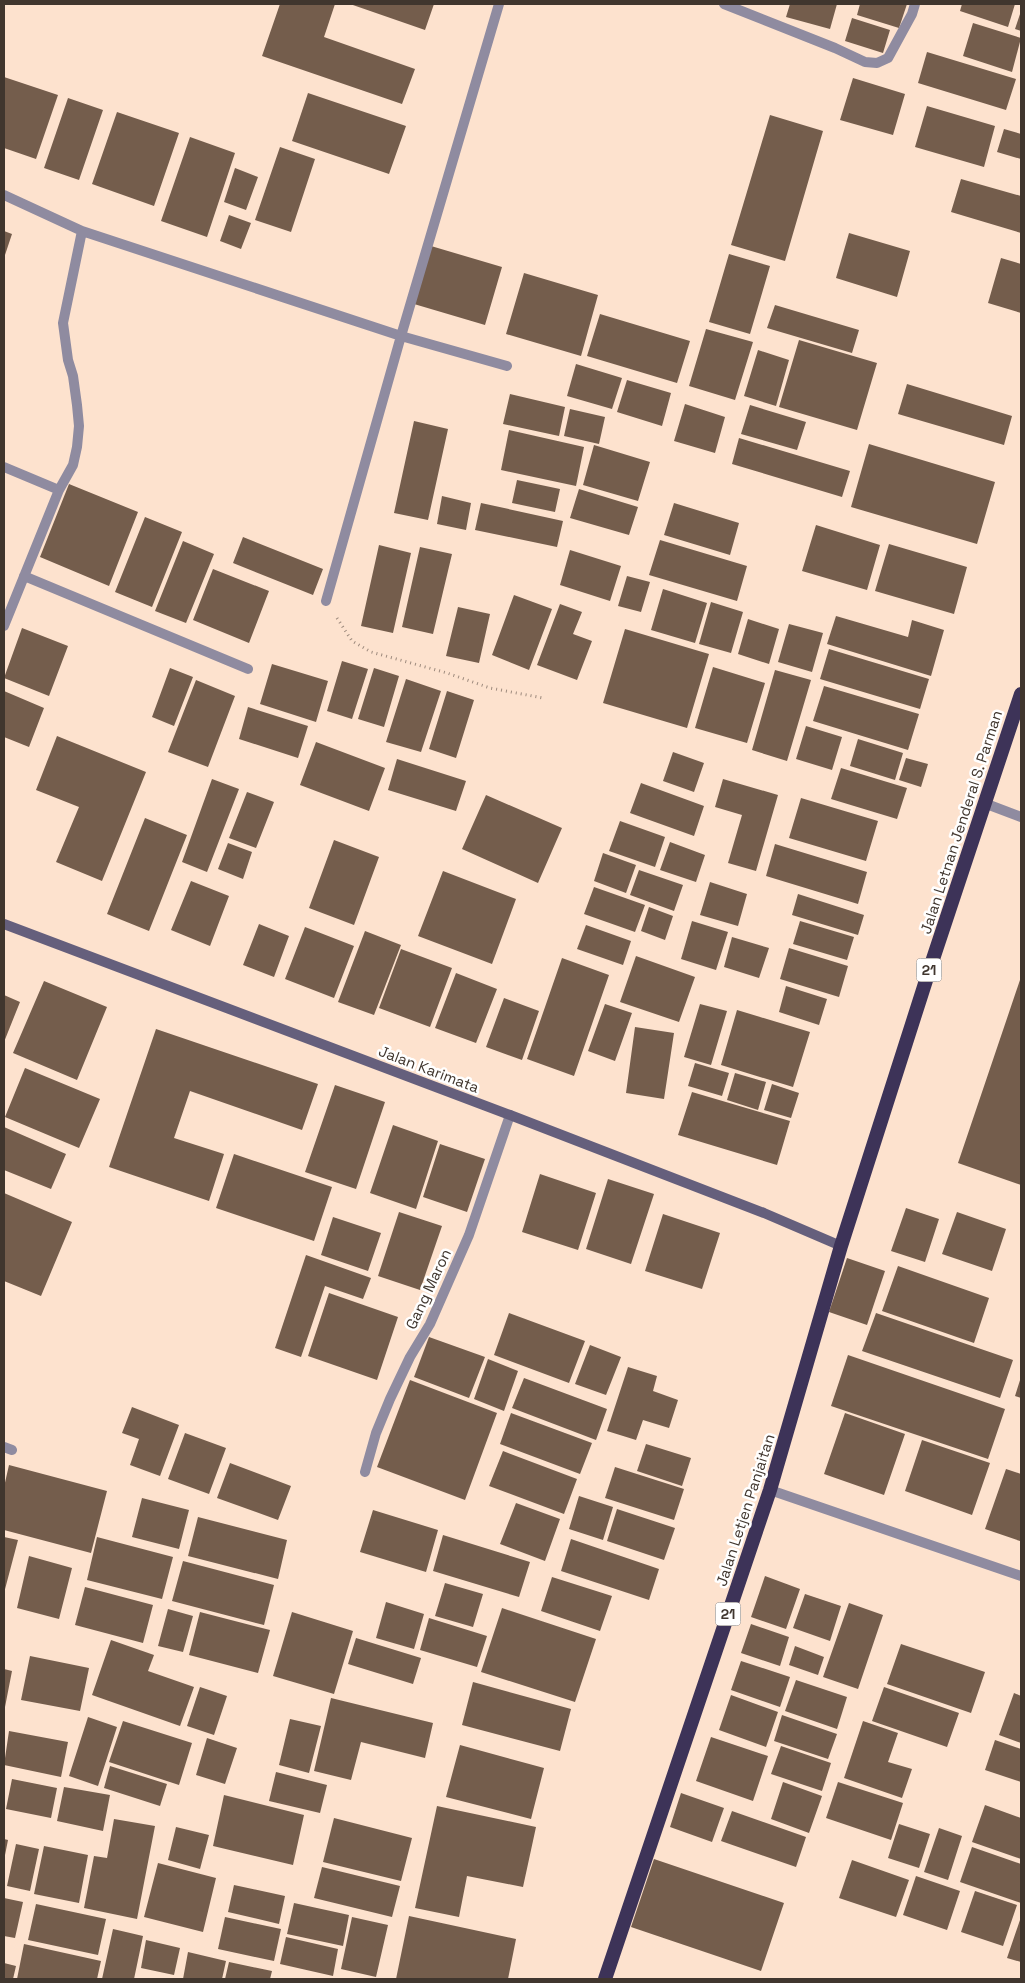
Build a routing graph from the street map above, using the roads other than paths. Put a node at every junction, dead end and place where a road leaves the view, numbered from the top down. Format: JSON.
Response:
{"nodes":[{"id":1,"x":499,"y":4,"type":"edge"},
{"id":2,"x":724,"y":4,"type":"edge"},
{"id":3,"x":915,"y":4,"type":"edge"},
{"id":4,"x":4,"y":195,"type":"edge"},
{"id":5,"x":82,"y":231,"type":"junction"},
{"id":6,"x":401,"y":336,"type":"junction"},
{"id":7,"x":507,"y":366,"type":"dead end"},
{"id":8,"x":4,"y":467,"type":"edge"},
{"id":9,"x":59,"y":490,"type":"junction"},
{"id":10,"x":24,"y":576,"type":"junction"},
{"id":11,"x":326,"y":601,"type":"road end"},
{"id":12,"x":4,"y":626,"type":"edge"},
{"id":13,"x":248,"y":669,"type":"dead end"},
{"id":14,"x":1021,"y":694,"type":"edge"},
{"id":15,"x":984,"y":803,"type":"junction"},
{"id":16,"x":1021,"y":817,"type":"edge"},
{"id":17,"x":4,"y":924,"type":"edge"},
{"id":18,"x":510,"y":1115,"type":"junction"},
{"id":19,"x":841,"y":1246,"type":"junction"},
{"id":20,"x":365,"y":1472,"type":"dead end"},
{"id":21,"x":770,"y":1490,"type":"junction"},
{"id":22,"x":1021,"y":1576,"type":"edge"},
{"id":23,"x":605,"y":1979,"type":"edge"}],
"edges":[{"from":1,"to":6,"type":"street"},
{"from":2,"to":3,"type":"street"},
{"from":4,"to":5,"type":"street"},
{"from":5,"to":6,"type":"street"},
{"from":5,"to":9,"type":"street"},
{"from":6,"to":7,"type":"street"},
{"from":6,"to":11,"type":"street"},
{"from":8,"to":9,"type":"street"},
{"from":9,"to":10,"type":"street"},
{"from":10,"to":12,"type":"street"},
{"from":10,"to":13,"type":"street"},
{"from":14,"to":15,"type":"highway","name":"Jalan Letnan Jenderal S. Parman","number":"21"},
{"from":15,"to":16,"type":"street"},
{"from":15,"to":19,"type":"highway","name":"Jalan Letnan Jenderal S. Parman","number":"21"},
{"from":17,"to":18,"type":"main road","name":"Jalan Karimata"},
{"from":18,"to":19,"type":"main road","name":"Jalan Karimata"},
{"from":18,"to":20,"type":"street","name":"Gang Maron"},
{"from":19,"to":21,"type":"highway","name":"Jalan Letjen Panjaitan","number":"21"},
{"from":21,"to":22,"type":"street"},
{"from":21,"to":23,"type":"highway","name":"Jalan Letjen Panjaitan","number":"21"}]}
